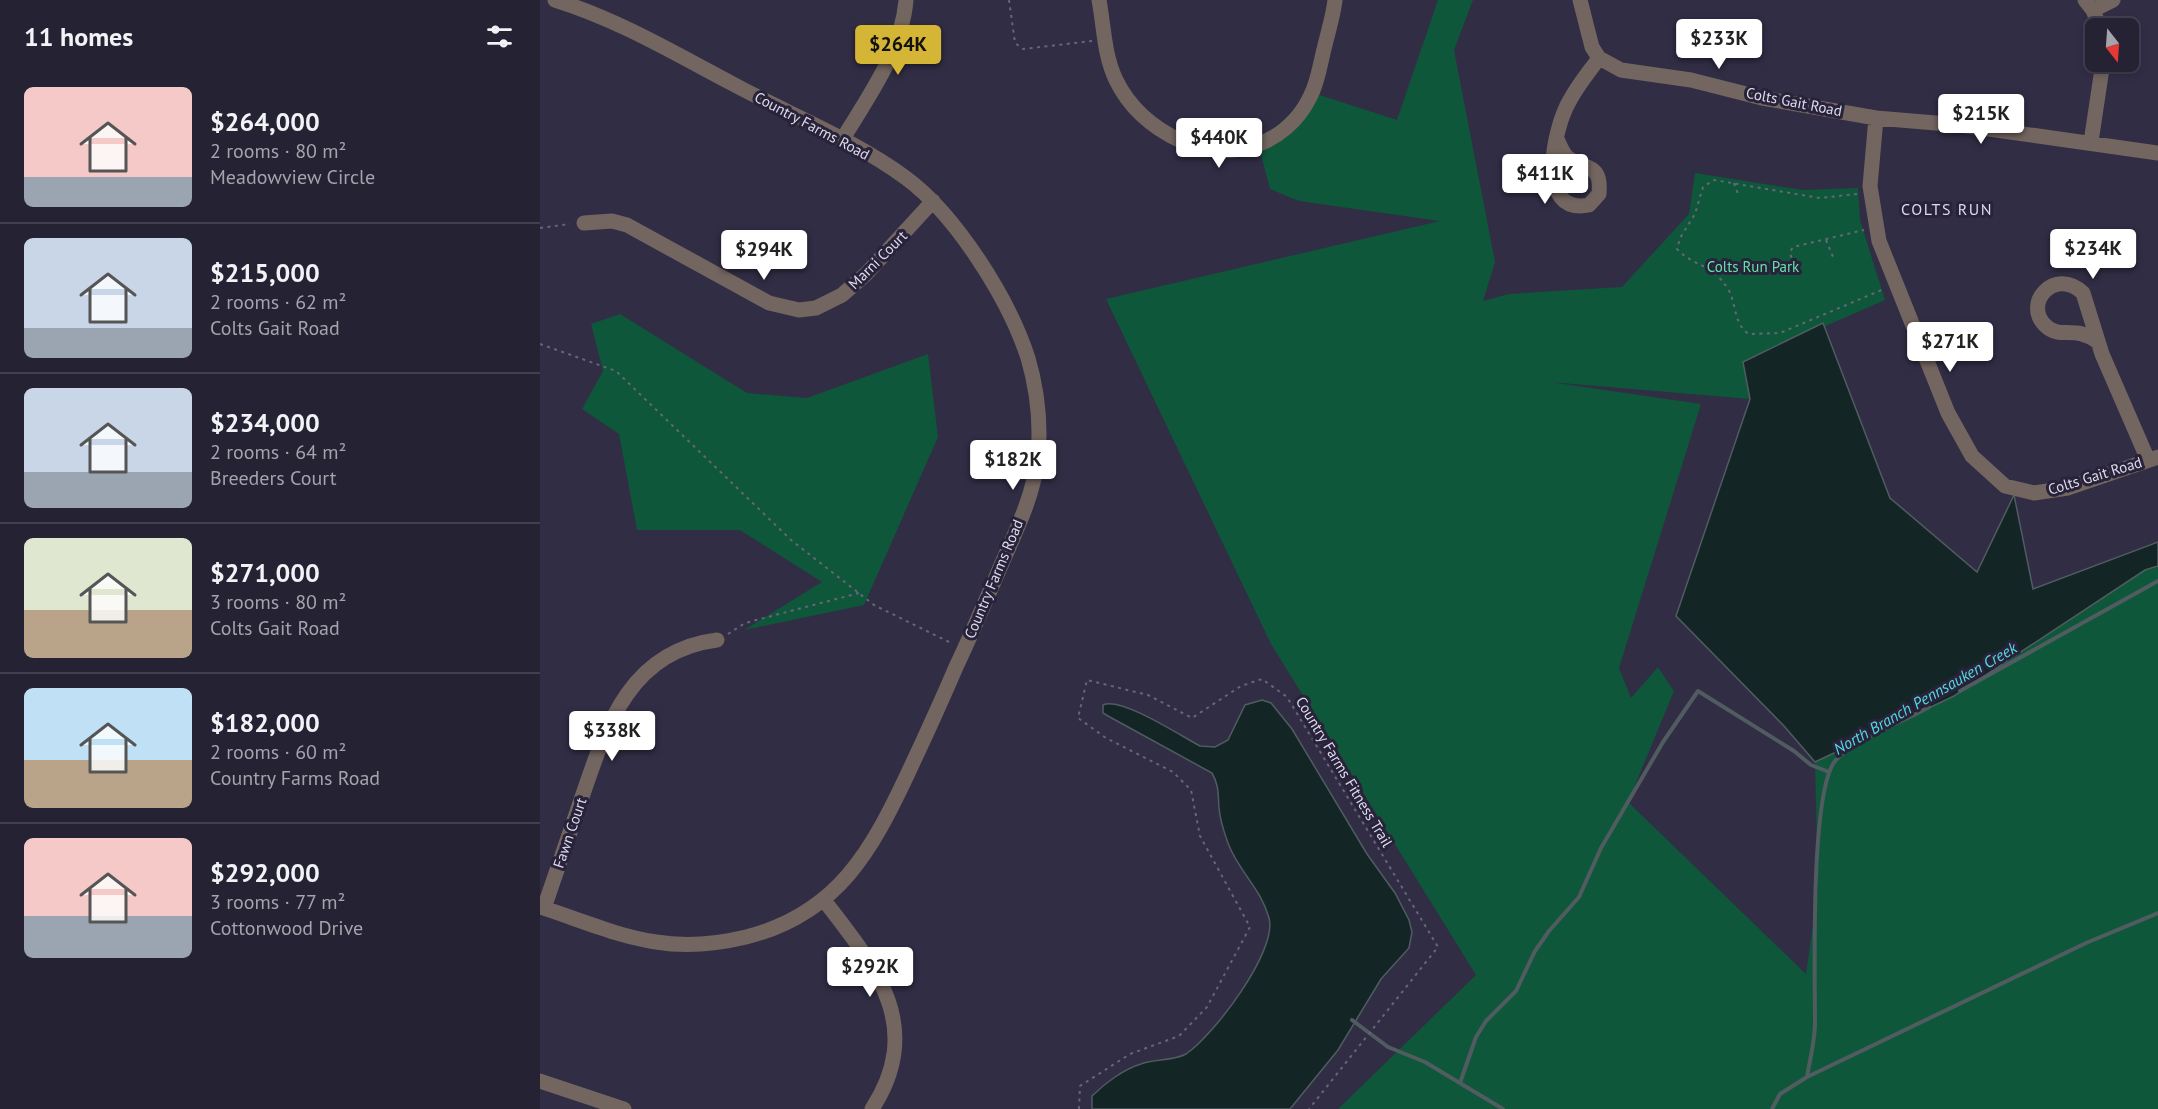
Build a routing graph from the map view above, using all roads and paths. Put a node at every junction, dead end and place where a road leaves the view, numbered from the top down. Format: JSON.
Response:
{"nodes":[{"id":1,"x":555,"y":0,"type":"edge"},
{"id":2,"x":906,"y":0,"type":"edge"},
{"id":3,"x":1009,"y":0,"type":"edge"},
{"id":4,"x":1099,"y":0,"type":"edge"},
{"id":5,"x":1335,"y":0,"type":"edge"},
{"id":6,"x":1580,"y":0,"type":"edge"},
{"id":7,"x":2114,"y":0,"type":"edge"},
{"id":8,"x":2089,"y":5,"type":"edge"},
{"id":9,"x":1104,"y":39,"type":"junction"},
{"id":10,"x":1599,"y":58,"type":"junction"},
{"id":11,"x":2102,"y":72,"type":"edge"},
{"id":12,"x":1876,"y":118,"type":"junction"},
{"id":13,"x":1557,"y":139,"type":"dead end"},
{"id":14,"x":842,"y":140,"type":"junction"},
{"id":15,"x":2091,"y":142,"type":"junction"},
{"id":16,"x":2158,"y":153,"type":"edge"},
{"id":17,"x":1733,"y":182,"type":"junction"},
{"id":18,"x":1870,"y":193,"type":"junction"},
{"id":19,"x":1738,"y":194,"type":"dead end"},
{"id":20,"x":933,"y":201,"type":"junction"},
{"id":21,"x":584,"y":223,"type":"joint"},
{"id":22,"x":540,"y":228,"type":"edge"},
{"id":23,"x":1875,"y":228,"type":"junction"},
{"id":24,"x":1825,"y":239,"type":"junction"},
{"id":25,"x":1833,"y":257,"type":"dead end"},
{"id":26,"x":1793,"y":265,"type":"dead end"},
{"id":27,"x":1894,"y":284,"type":"junction"},
{"id":28,"x":2098,"y":342,"type":"junction"},
{"id":29,"x":540,"y":344,"type":"edge"},
{"id":30,"x":2153,"y":459,"type":"edge"},
{"id":31,"x":859,"y":593,"type":"junction"},
{"id":32,"x":717,"y":640,"type":"joint"},
{"id":33,"x":951,"y":643,"type":"dead end"},
{"id":34,"x":823,"y":899,"type":"junction"},
{"id":35,"x":542,"y":908,"type":"edge"},
{"id":36,"x":540,"y":1082,"type":"edge"},
{"id":37,"x":624,"y":1109,"type":"edge"},
{"id":38,"x":872,"y":1109,"type":"edge"},
{"id":39,"x":1079,"y":1109,"type":"edge"},
{"id":40,"x":1308,"y":1109,"type":"edge"}],
"edges":[{"from":1,"to":14,"type":"street","name":"Country Farms Road"},
{"from":2,"to":14,"type":"street"},
{"from":3,"to":9,"type":"path"},
{"from":4,"to":9,"type":"street"},
{"from":5,"to":9,"type":"street"},
{"from":6,"to":10,"type":"street"},
{"from":7,"to":8,"type":"street"},
{"from":10,"to":12,"type":"street","name":"Colts Gait Road"},
{"from":10,"to":13,"type":"street"},
{"from":11,"to":15,"type":"street"},
{"from":12,"to":15,"type":"street","name":"Colts Gait Road"},
{"from":12,"to":18,"type":"street","name":"Colts Gait Road"},
{"from":14,"to":20,"type":"street","name":"Country Farms Road"},
{"from":15,"to":16,"type":"street","name":"Colts Gait Road"},
{"from":17,"to":18,"type":"path"},
{"from":17,"to":19,"type":"path"},
{"from":17,"to":27,"type":"path"},
{"from":18,"to":23,"type":"street","name":"Colts Gait Road"},
{"from":20,"to":21,"type":"street","name":"Marni Court"},
{"from":20,"to":34,"type":"street","name":"Country Farms Road"},
{"from":21,"to":22,"type":"path"},
{"from":23,"to":24,"type":"path"},
{"from":23,"to":27,"type":"street","name":"Colts Gait Road"},
{"from":24,"to":25,"type":"path"},
{"from":24,"to":26,"type":"path"},
{"from":27,"to":30,"type":"street","name":"Colts Gait Road"},
{"from":28,"to":28,"type":"street"},
{"from":28,"to":30,"type":"street"},
{"from":29,"to":31,"type":"path"},
{"from":31,"to":32,"type":"path"},
{"from":31,"to":33,"type":"path"},
{"from":32,"to":35,"type":"street","name":"Fawn Court"},
{"from":34,"to":35,"type":"street","name":"Country Farms Road"},
{"from":34,"to":38,"type":"street"},
{"from":36,"to":37,"type":"street"},
{"from":39,"to":40,"type":"path","name":"Country Farms Fitness Trail"}]}
